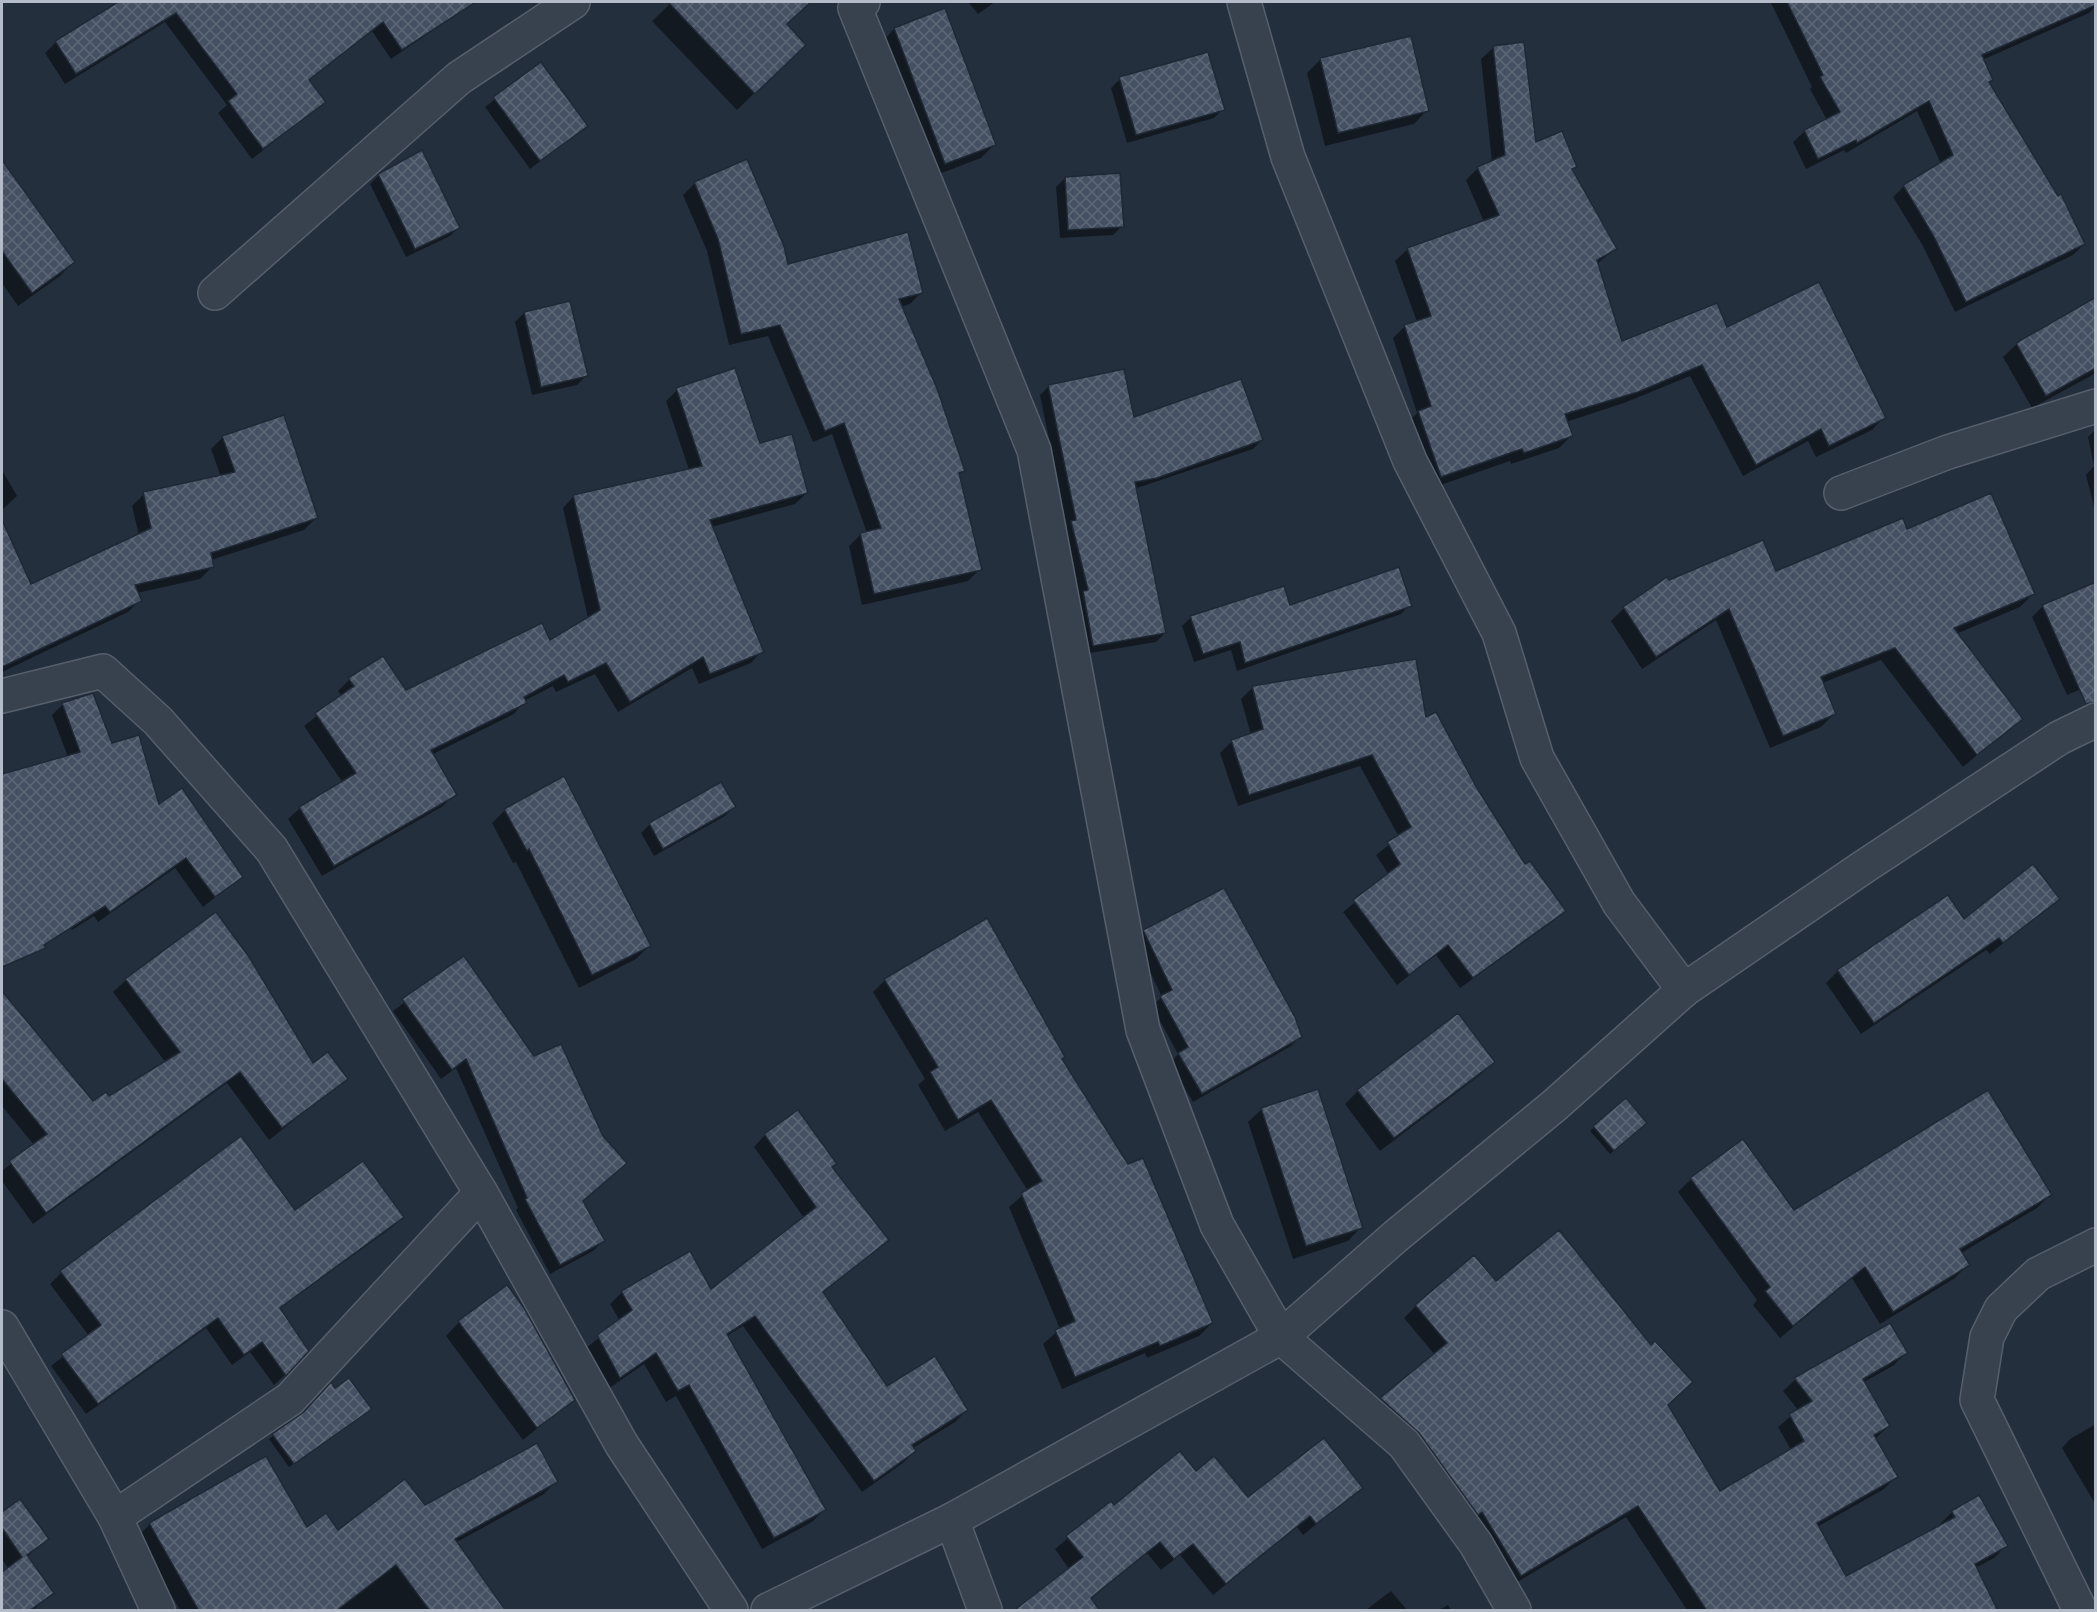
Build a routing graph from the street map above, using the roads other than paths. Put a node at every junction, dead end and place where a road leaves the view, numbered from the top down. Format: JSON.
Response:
{"nodes":[{"id":1,"x":573,"y":2,"type":"edge"},
{"id":2,"x":863,"y":2,"type":"edge"},
{"id":3,"x":1244,"y":2,"type":"edge"},
{"id":4,"x":215,"y":293,"type":"dead end"},
{"id":5,"x":2096,"y":406,"type":"edge"},
{"id":6,"x":1841,"y":493,"type":"dead end"},
{"id":7,"x":2,"y":696,"type":"edge"},
{"id":8,"x":2096,"y":720,"type":"edge"},
{"id":9,"x":1684,"y":990,"type":"junction"},
{"id":10,"x":481,"y":1193,"type":"junction"},
{"id":11,"x":2096,"y":1245,"type":"edge"},
{"id":12,"x":2,"y":1327,"type":"edge"},
{"id":13,"x":1281,"y":1337,"type":"junction"},
{"id":14,"x":115,"y":1517,"type":"junction"},
{"id":15,"x":952,"y":1520,"type":"junction"},
{"id":16,"x":158,"y":1611,"type":"edge"},
{"id":17,"x":731,"y":1611,"type":"edge"},
{"id":18,"x":768,"y":1611,"type":"edge"},
{"id":19,"x":985,"y":1611,"type":"edge"},
{"id":20,"x":1514,"y":1611,"type":"edge"},
{"id":21,"x":2079,"y":1611,"type":"edge"}],
"edges":[{"from":1,"to":4,"type":"street"},
{"from":2,"to":13,"type":"street"},
{"from":3,"to":9,"type":"street"},
{"from":5,"to":6,"type":"street"},
{"from":7,"to":10,"type":"street"},
{"from":8,"to":9,"type":"street"},
{"from":9,"to":13,"type":"street"},
{"from":10,"to":14,"type":"street"},
{"from":10,"to":17,"type":"street"},
{"from":11,"to":21,"type":"street"},
{"from":12,"to":14,"type":"street"},
{"from":13,"to":15,"type":"street"},
{"from":13,"to":20,"type":"street"},
{"from":14,"to":16,"type":"street"},
{"from":15,"to":18,"type":"street"},
{"from":15,"to":19,"type":"street"}]}
